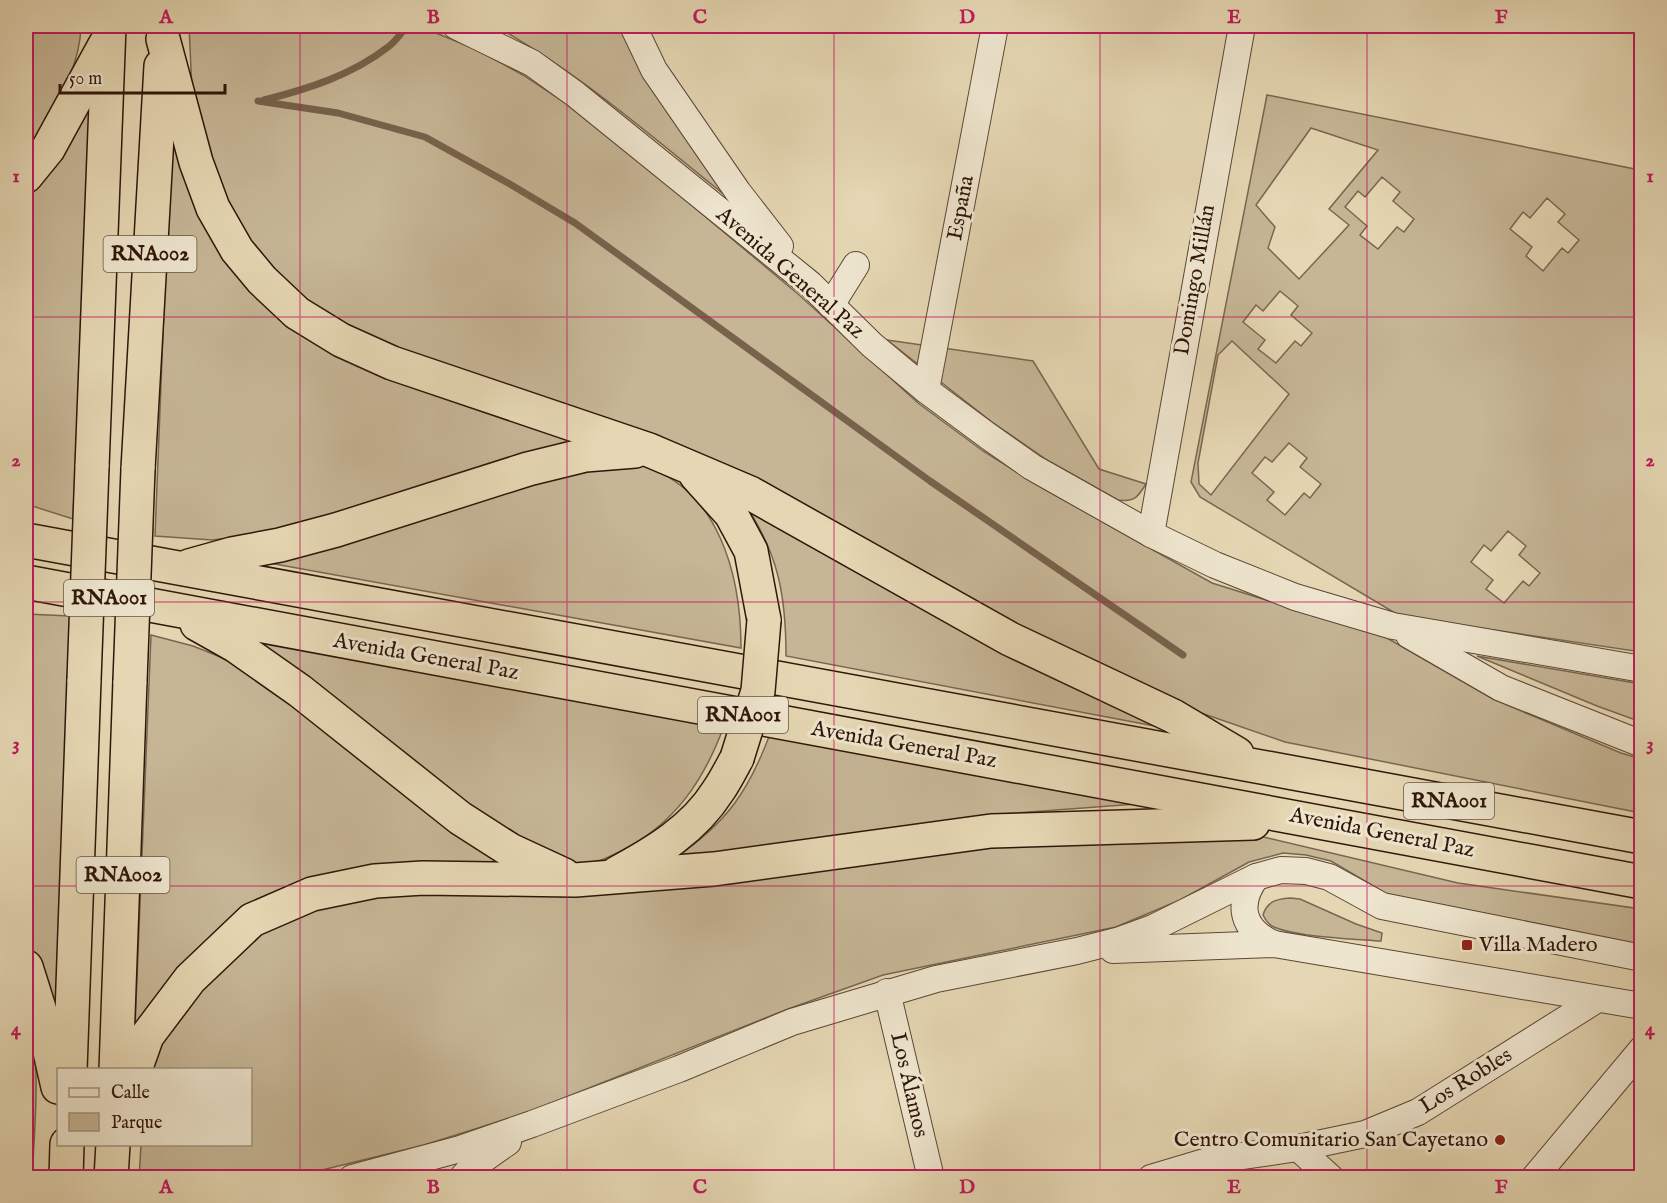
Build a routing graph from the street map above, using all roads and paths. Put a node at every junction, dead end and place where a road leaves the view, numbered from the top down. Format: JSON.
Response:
{"nodes":[{"id":1,"x":456,"y":26,"type":"edge"},
{"id":2,"x":633,"y":26,"type":"edge"},
{"id":3,"x":996,"y":26,"type":"edge"},
{"id":4,"x":1242,"y":26,"type":"edge"},
{"id":5,"x":108,"y":32,"type":"edge"},
{"id":6,"x":163,"y":32,"type":"edge"},
{"id":7,"x":26,"y":176,"type":"edge"},
{"id":8,"x":856,"y":265,"type":"dead end"},
{"id":9,"x":810,"y":284,"type":"junction"},
{"id":10,"x":831,"y":304,"type":"junction"},
{"id":11,"x":926,"y":390,"type":"junction"},
{"id":12,"x":649,"y":450,"type":"junction"},
{"id":13,"x":688,"y":467,"type":"junction"},
{"id":14,"x":26,"y":525,"type":"edge"},
{"id":15,"x":1151,"y":534,"type":"junction"},
{"id":16,"x":26,"y":540,"type":"edge"},
{"id":17,"x":59,"y":546,"type":"junction"},
{"id":18,"x":182,"y":568,"type":"junction"},
{"id":19,"x":32,"y":585,"type":"edge"},
{"id":20,"x":174,"y":611,"type":"junction"},
{"id":21,"x":1393,"y":626,"type":"junction"},
{"id":22,"x":1641,"y":669,"type":"edge"},
{"id":23,"x":1641,"y":744,"type":"edge"},
{"id":24,"x":1257,"y":766,"type":"junction"},
{"id":25,"x":1311,"y":820,"type":"junction"},
{"id":26,"x":1641,"y":837,"type":"edge"},
{"id":27,"x":1256,"y":877,"type":"junction"},
{"id":28,"x":607,"y":878,"type":"junction"},
{"id":29,"x":575,"y":880,"type":"junction"},
{"id":30,"x":1641,"y":882,"type":"edge"},
{"id":31,"x":1274,"y":944,"type":"junction"},
{"id":32,"x":1077,"y":951,"type":"junction"},
{"id":33,"x":1641,"y":958,"type":"edge"},
{"id":34,"x":26,"y":967,"type":"edge"},
{"id":35,"x":887,"y":992,"type":"junction"},
{"id":36,"x":1596,"y":1000,"type":"junction"},
{"id":37,"x":1641,"y":1006,"type":"edge"},
{"id":38,"x":1641,"y":1049,"type":"edge"},
{"id":39,"x":70,"y":1068,"type":"edge"},
{"id":40,"x":116,"y":1068,"type":"edge"},
{"id":41,"x":136,"y":1068,"type":"edge"},
{"id":42,"x":57,"y":1083,"type":"edge"},
{"id":43,"x":532,"y":1124,"type":"junction"},
{"id":44,"x":1298,"y":1149,"type":"junction"},
{"id":45,"x":352,"y":1178,"type":"edge"},
{"id":46,"x":462,"y":1178,"type":"edge"},
{"id":47,"x":931,"y":1178,"type":"edge"},
{"id":48,"x":1151,"y":1178,"type":"edge"},
{"id":49,"x":1331,"y":1178,"type":"edge"},
{"id":50,"x":1534,"y":1178,"type":"edge"}],
"edges":[{"from":1,"to":9,"type":"street","name":"Avenida General Paz"},
{"from":2,"to":9,"type":"street"},
{"from":3,"to":11,"type":"street","name":"España"},
{"from":4,"to":15,"type":"street","name":"Domingo Millán"},
{"from":5,"to":7,"type":"highway"},
{"from":5,"to":39,"type":"highway","number":"RNA002","bridge":true},
{"from":6,"to":12,"type":"highway"},
{"from":6,"to":40,"type":"highway","number":"RNA002","bridge":true},
{"from":8,"to":10,"type":"street"},
{"from":9,"to":10,"type":"street","name":"Avenida General Paz"},
{"from":10,"to":11,"type":"street","name":"Avenida General Paz"},
{"from":11,"to":15,"type":"street","name":"Avenida General Paz"},
{"from":12,"to":13,"type":"highway"},
{"from":12,"to":18,"type":"highway"},
{"from":13,"to":24,"type":"highway"},
{"from":13,"to":28,"type":"highway","bridge":true},
{"from":14,"to":17,"type":"highway"},
{"from":15,"to":21,"type":"street","name":"Avenida General Paz"},
{"from":16,"to":17,"type":"highway","name":"Avenida General Paz","number":"RNA001"},
{"from":17,"to":18,"type":"highway","name":"Avenida General Paz","number":"RNA001"},
{"from":18,"to":24,"type":"highway","name":"Avenida General Paz","number":"RNA001"},
{"from":19,"to":20,"type":"highway","name":"Avenida General Paz","number":"RNA001"},
{"from":20,"to":25,"type":"highway","name":"Avenida General Paz","number":"RNA001"},
{"from":20,"to":29,"type":"highway"},
{"from":21,"to":22,"type":"street","name":"Avenida General Paz"},
{"from":21,"to":23,"type":"street","name":"Avenida General Paz"},
{"from":24,"to":26,"type":"highway","name":"Avenida General Paz","number":"RNA001"},
{"from":25,"to":28,"type":"highway"},
{"from":25,"to":30,"type":"highway","name":"Avenida General Paz","number":"RNA001"},
{"from":27,"to":31,"type":"street"},
{"from":27,"to":32,"type":"street"},
{"from":27,"to":33,"type":"street"},
{"from":28,"to":29,"type":"highway"},
{"from":29,"to":41,"type":"highway"},
{"from":31,"to":32,"type":"street"},
{"from":31,"to":36,"type":"street"},
{"from":32,"to":35,"type":"street"},
{"from":34,"to":42,"type":"highway"},
{"from":35,"to":43,"type":"street"},
{"from":35,"to":47,"type":"street","name":"Los Álamos"},
{"from":36,"to":37,"type":"street"},
{"from":36,"to":44,"type":"street","name":"Los Robles"},
{"from":38,"to":50,"type":"street"},
{"from":43,"to":45,"type":"street"},
{"from":43,"to":46,"type":"street"},
{"from":44,"to":48,"type":"street","name":"Los Robles"},
{"from":44,"to":49,"type":"street"}]}
